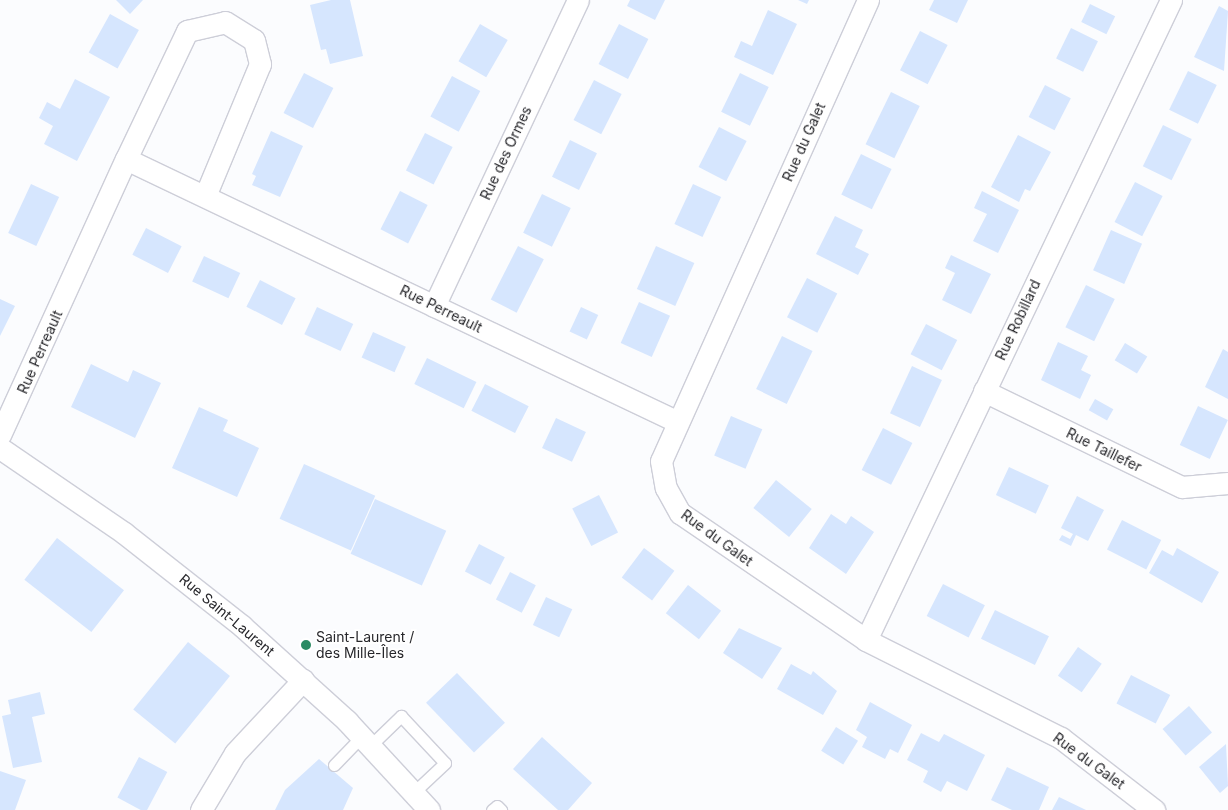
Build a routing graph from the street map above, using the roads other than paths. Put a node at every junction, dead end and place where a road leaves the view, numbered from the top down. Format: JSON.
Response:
{"nodes":[{"id":1,"x":578,"y":0,"type":"edge"},
{"id":2,"x":868,"y":0,"type":"edge"},
{"id":3,"x":1171,"y":0,"type":"edge"},
{"id":4,"x":126,"y":159,"type":"junction"},
{"id":5,"x":205,"y":196,"type":"junction"},
{"id":6,"x":434,"y":306,"type":"junction"},
{"id":7,"x":984,"y":392,"type":"junction"},
{"id":8,"x":678,"y":422,"type":"junction"},
{"id":9,"x":0,"y":435,"type":"edge"},
{"id":10,"x":0,"y":448,"type":"edge"},
{"id":11,"x":1228,"y":483,"type":"edge"},
{"id":12,"x":866,"y":640,"type":"junction"},
{"id":13,"x":303,"y":680,"type":"junction"},
{"id":14,"x":366,"y":740,"type":"junction"},
{"id":15,"x":334,"y":765,"type":"dead end"},
{"id":16,"x":414,"y":792,"type":"junction"},
{"id":17,"x":201,"y":810,"type":"edge"},
{"id":18,"x":429,"y":810,"type":"edge"},
{"id":19,"x":492,"y":810,"type":"edge"},
{"id":20,"x":501,"y":810,"type":"edge"},
{"id":21,"x":1154,"y":810,"type":"edge"}],
"edges":[{"from":1,"to":6,"type":"street","name":"Rue des Ormes"},
{"from":2,"to":8,"type":"street","name":"Rue du Galet"},
{"from":3,"to":7,"type":"street","name":"Rue Robillard"},
{"from":4,"to":5,"type":"street","name":"Rue Perreault"},
{"from":4,"to":5,"type":"street","name":"Rue Perreault"},
{"from":4,"to":9,"type":"street","name":"Rue Perreault"},
{"from":5,"to":6,"type":"street","name":"Rue Perreault"},
{"from":6,"to":8,"type":"street","name":"Rue Perreault"},
{"from":7,"to":11,"type":"street","name":"Rue Taillefer"},
{"from":7,"to":12,"type":"street","name":"Rue Robillard"},
{"from":8,"to":12,"type":"street","name":"Rue du Galet"},
{"from":10,"to":13,"type":"street","name":"Rue Saint-Laurent"},
{"from":12,"to":21,"type":"street","name":"Rue du Galet"},
{"from":13,"to":14,"type":"street","name":"Rue Saint-Laurent"},
{"from":13,"to":17,"type":"street"},
{"from":14,"to":15,"type":"lane"},
{"from":14,"to":16,"type":"street","name":"Rue Saint-Laurent"},
{"from":14,"to":16,"type":"lane"},
{"from":16,"to":18,"type":"street","name":"Rue Saint-Laurent"},
{"from":19,"to":20,"type":"lane"}]}
